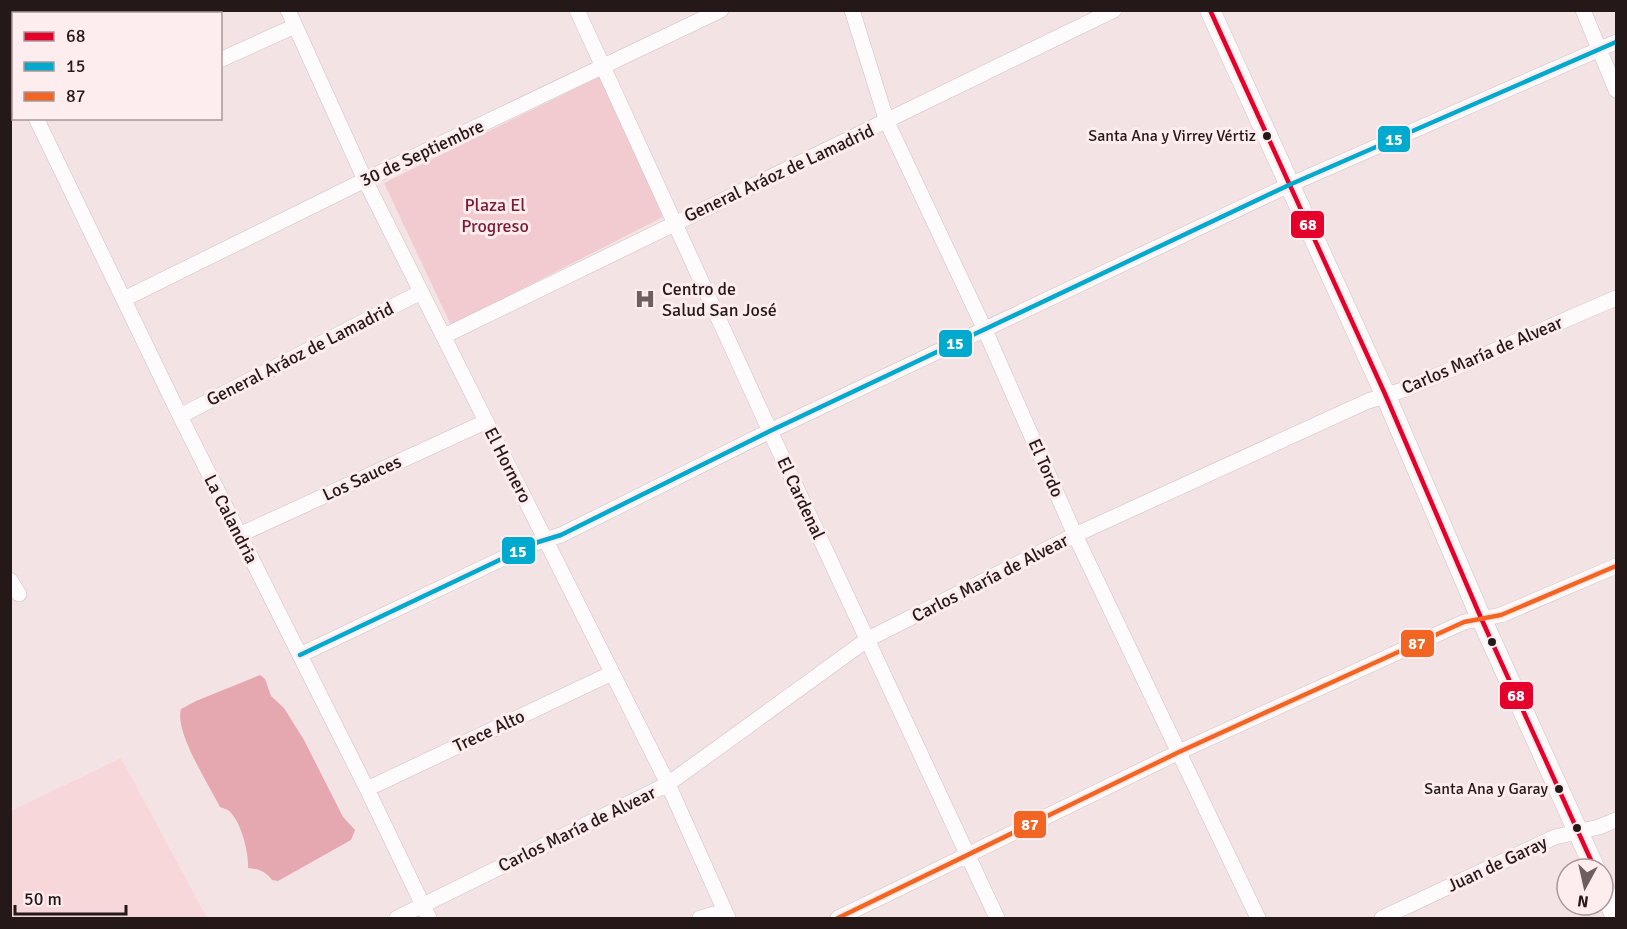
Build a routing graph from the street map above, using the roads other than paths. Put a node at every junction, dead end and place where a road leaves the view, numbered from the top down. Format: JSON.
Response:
{"nodes":[{"id":1,"x":288,"y":10,"type":"edge"},
{"id":2,"x":577,"y":10,"type":"edge"},
{"id":3,"x":721,"y":10,"type":"edge"},
{"id":4,"x":852,"y":10,"type":"edge"},
{"id":5,"x":1114,"y":10,"type":"edge"},
{"id":6,"x":1210,"y":10,"type":"edge"},
{"id":7,"x":1583,"y":10,"type":"edge"},
{"id":8,"x":295,"y":26,"type":"junction"},
{"id":9,"x":1617,"y":42,"type":"edge"},
{"id":10,"x":1599,"y":50,"type":"junction"},
{"id":11,"x":222,"y":59,"type":"edge"},
{"id":12,"x":605,"y":67,"type":"junction"},
{"id":13,"x":1617,"y":90,"type":"edge"},
{"id":14,"x":37,"y":120,"type":"edge"},
{"id":15,"x":887,"y":122,"type":"junction"},
{"id":16,"x":365,"y":180,"type":"junction"},
{"id":17,"x":1289,"y":184,"type":"junction"},
{"id":18,"x":675,"y":222,"type":"junction"},
{"id":19,"x":421,"y":292,"type":"junction"},
{"id":20,"x":1617,"y":298,"type":"edge"},
{"id":21,"x":124,"y":299,"type":"junction"},
{"id":22,"x":985,"y":330,"type":"junction"},
{"id":23,"x":444,"y":336,"type":"junction"},
{"id":24,"x":1385,"y":394,"type":"junction"},
{"id":25,"x":180,"y":416,"type":"junction"},
{"id":26,"x":485,"y":422,"type":"junction"},
{"id":27,"x":770,"y":431,"type":"junction"},
{"id":28,"x":239,"y":535,"type":"junction"},
{"id":29,"x":1075,"y":536,"type":"junction"},
{"id":30,"x":546,"y":540,"type":"junction"},
{"id":31,"x":1617,"y":566,"type":"edge"},
{"id":32,"x":10,"y":580,"type":"edge"},
{"id":33,"x":19,"y":594,"type":"dead end"},
{"id":34,"x":1481,"y":618,"type":"junction"},
{"id":35,"x":868,"y":639,"type":"junction"},
{"id":36,"x":300,"y":655,"type":"junction"},
{"id":37,"x":612,"y":673,"type":"junction"},
{"id":38,"x":1179,"y":752,"type":"junction"},
{"id":39,"x":668,"y":784,"type":"junction"},
{"id":40,"x":367,"y":789,"type":"junction"},
{"id":41,"x":1617,"y":820,"type":"edge"},
{"id":42,"x":1577,"y":832,"type":"junction"},
{"id":43,"x":967,"y":854,"type":"junction"},
{"id":44,"x":1589,"y":857,"type":"edge"},
{"id":45,"x":425,"y":912,"type":"edge"},
{"id":46,"x":727,"y":915,"type":"edge"},
{"id":47,"x":398,"y":918,"type":"edge"},
{"id":48,"x":700,"y":918,"type":"edge"},
{"id":49,"x":838,"y":918,"type":"edge"},
{"id":50,"x":998,"y":918,"type":"edge"},
{"id":51,"x":1258,"y":918,"type":"edge"},
{"id":52,"x":1382,"y":918,"type":"edge"}],
"edges":[{"from":1,"to":8,"type":"street","name":"El Hornero"},
{"from":2,"to":12,"type":"street","name":"El Cardenal"},
{"from":3,"to":12,"type":"street","name":"30 de Septiembre"},
{"from":4,"to":15,"type":"street","name":"El Tordo"},
{"from":5,"to":15,"type":"street","name":"General Aráoz de Lamadrid"},
{"from":6,"to":17,"type":"street"},
{"from":7,"to":10,"type":"street"},
{"from":8,"to":11,"type":"street"},
{"from":8,"to":16,"type":"street","name":"El Hornero"},
{"from":9,"to":10,"type":"street"},
{"from":10,"to":13,"type":"street"},
{"from":10,"to":17,"type":"street"},
{"from":12,"to":16,"type":"street","name":"30 de Septiembre"},
{"from":12,"to":18,"type":"street","name":"El Cardenal"},
{"from":14,"to":21,"type":"street","name":"La Calandria"},
{"from":15,"to":18,"type":"street","name":"General Aráoz de Lamadrid"},
{"from":15,"to":22,"type":"street","name":"El Tordo"},
{"from":16,"to":19,"type":"street","name":"El Hornero"},
{"from":16,"to":21,"type":"street","name":"30 de Septiembre"},
{"from":17,"to":22,"type":"street"},
{"from":17,"to":24,"type":"street"},
{"from":18,"to":23,"type":"street","name":"General Aráoz de Lamadrid"},
{"from":18,"to":27,"type":"street","name":"El Cardenal"},
{"from":19,"to":23,"type":"street","name":"El Hornero"},
{"from":19,"to":25,"type":"street","name":"General Aráoz de Lamadrid"},
{"from":20,"to":24,"type":"street","name":"Carlos María de Alvear"},
{"from":21,"to":25,"type":"street","name":"La Calandria"},
{"from":22,"to":27,"type":"street"},
{"from":22,"to":29,"type":"street","name":"El Tordo"},
{"from":23,"to":26,"type":"street","name":"El Hornero"},
{"from":24,"to":29,"type":"street","name":"Carlos María de Alvear"},
{"from":24,"to":34,"type":"street"},
{"from":25,"to":28,"type":"street","name":"La Calandria"},
{"from":26,"to":28,"type":"street","name":"Los Sauces"},
{"from":26,"to":30,"type":"street","name":"El Hornero"},
{"from":27,"to":30,"type":"street"},
{"from":27,"to":35,"type":"street","name":"El Cardenal"},
{"from":28,"to":36,"type":"street","name":"La Calandria"},
{"from":29,"to":35,"type":"street","name":"Carlos María de Alvear"},
{"from":29,"to":38,"type":"street","name":"El Tordo"},
{"from":30,"to":36,"type":"street"},
{"from":30,"to":37,"type":"street","name":"El Hornero"},
{"from":31,"to":34,"type":"street"},
{"from":32,"to":33,"type":"street"},
{"from":34,"to":38,"type":"street"},
{"from":34,"to":42,"type":"street"},
{"from":35,"to":39,"type":"street","name":"Carlos María de Alvear"},
{"from":35,"to":43,"type":"street","name":"El Cardenal"},
{"from":36,"to":40,"type":"street","name":"La Calandria"},
{"from":37,"to":39,"type":"street","name":"El Hornero"},
{"from":37,"to":40,"type":"street","name":"Trece Alto"},
{"from":38,"to":43,"type":"street"},
{"from":38,"to":51,"type":"street","name":"El Tordo"},
{"from":39,"to":45,"type":"street","name":"Carlos María de Alvear"},
{"from":39,"to":46,"type":"street","name":"El Hornero"},
{"from":40,"to":45,"type":"street","name":"La Calandria"},
{"from":41,"to":42,"type":"street","name":"Juan de Garay"},
{"from":42,"to":44,"type":"street"},
{"from":42,"to":52,"type":"street","name":"Juan de Garay"},
{"from":43,"to":49,"type":"street"},
{"from":43,"to":50,"type":"street","name":"El Cardenal"},
{"from":45,"to":47,"type":"street","name":"Carlos María de Alvear"},
{"from":46,"to":48,"type":"street"}]}
